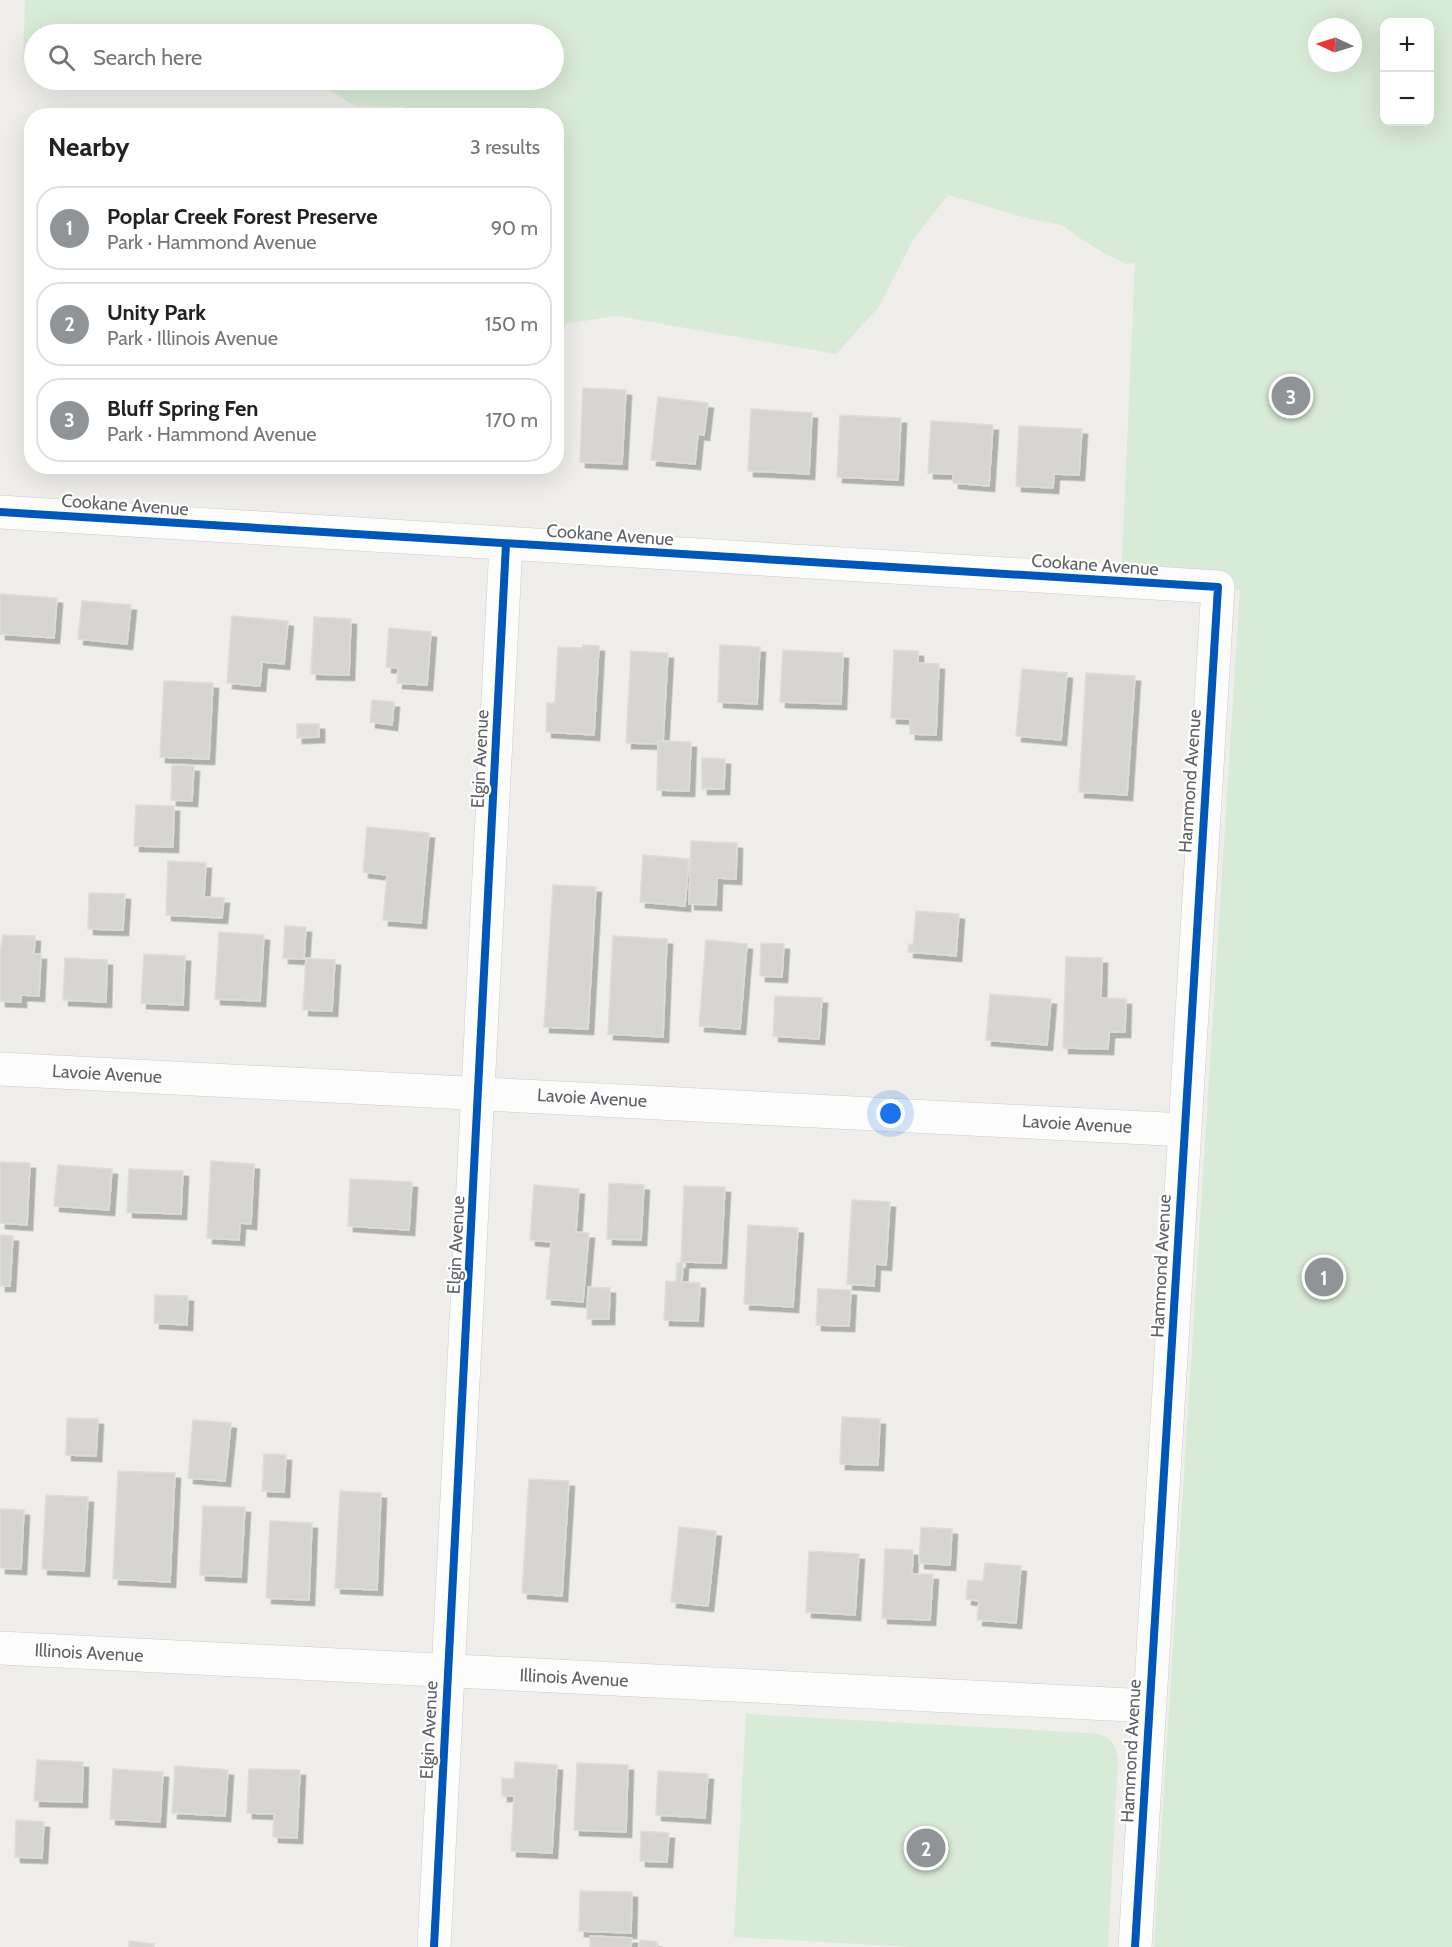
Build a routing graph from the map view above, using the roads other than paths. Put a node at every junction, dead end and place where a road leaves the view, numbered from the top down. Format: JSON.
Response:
{"nodes":[{"id":1,"x":0,"y":512,"type":"edge"},
{"id":2,"x":506,"y":544,"type":"junction"},
{"id":3,"x":1218,"y":587,"type":"joint"},
{"id":4,"x":0,"y":1069,"type":"edge"},
{"id":5,"x":479,"y":1092,"type":"junction"},
{"id":6,"x":1184,"y":1130,"type":"junction"},
{"id":7,"x":0,"y":1648,"type":"edge"},
{"id":8,"x":447,"y":1672,"type":"junction"},
{"id":9,"x":1149,"y":1706,"type":"junction"},
{"id":10,"x":434,"y":1947,"type":"edge"},
{"id":11,"x":1135,"y":1947,"type":"edge"}],
"edges":[{"from":1,"to":2,"type":"street","name":"Cookane Avenue"},
{"from":2,"to":3,"type":"street","name":"Cookane Avenue"},
{"from":2,"to":5,"type":"street","name":"Elgin Avenue"},
{"from":3,"to":6,"type":"street","name":"Hammond Avenue"},
{"from":4,"to":5,"type":"street","name":"Lavoie Avenue"},
{"from":5,"to":6,"type":"street","name":"Lavoie Avenue"},
{"from":5,"to":8,"type":"street","name":"Elgin Avenue"},
{"from":6,"to":9,"type":"street","name":"Hammond Avenue"},
{"from":7,"to":8,"type":"street","name":"Illinois Avenue"},
{"from":8,"to":9,"type":"street","name":"Illinois Avenue"},
{"from":8,"to":10,"type":"street","name":"Elgin Avenue"},
{"from":9,"to":11,"type":"street","name":"Hammond Avenue"}]}
